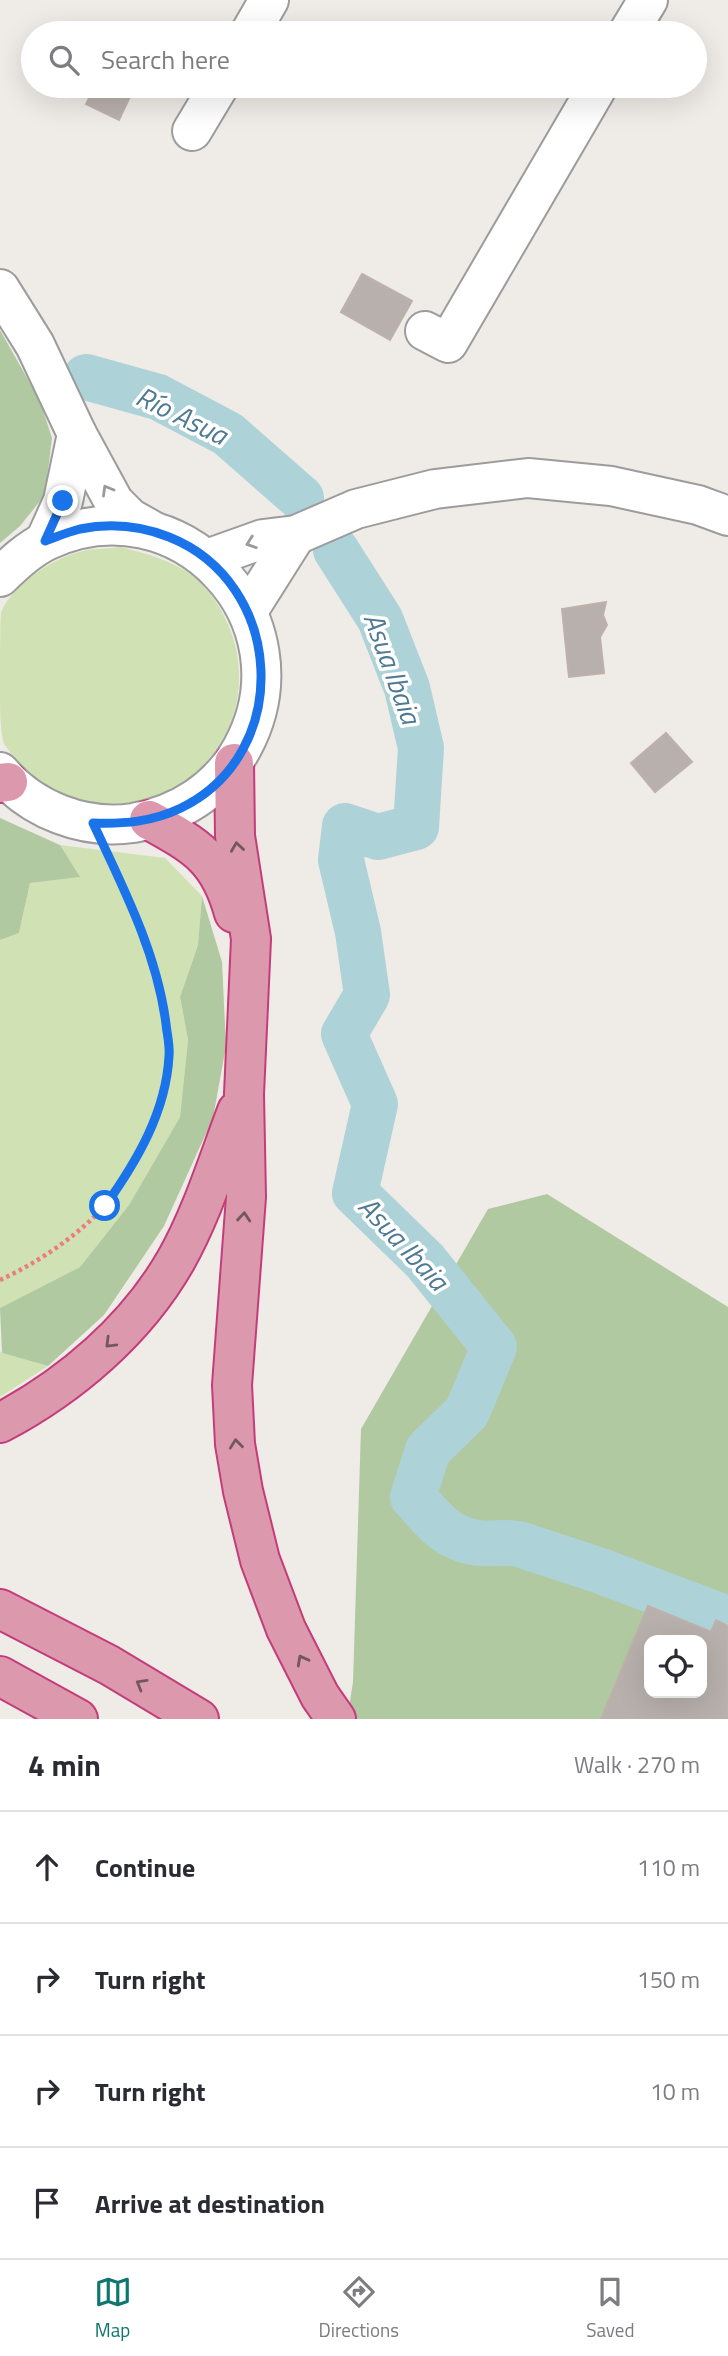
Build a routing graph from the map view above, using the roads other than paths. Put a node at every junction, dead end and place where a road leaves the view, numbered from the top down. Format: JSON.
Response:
{"nodes":[{"id":1,"x":269,"y":0,"type":"edge"},
{"id":2,"x":648,"y":0,"type":"edge"},
{"id":3,"x":257,"y":21,"type":"edge"},
{"id":4,"x":635,"y":21,"type":"edge"},
{"id":5,"x":212,"y":98,"type":"edge"},
{"id":6,"x":591,"y":98,"type":"edge"},
{"id":7,"x":192,"y":131,"type":"dead end"},
{"id":8,"x":0,"y":289,"type":"edge"},
{"id":9,"x":425,"y":331,"type":"dead end"},
{"id":10,"x":77,"y":434,"type":"junction"},
{"id":11,"x":728,"y":516,"type":"edge"},
{"id":12,"x":153,"y":531,"type":"junction"},
{"id":13,"x":296,"y":535,"type":"junction"},
{"id":14,"x":45,"y":541,"type":"junction"},
{"id":15,"x":207,"y":559,"type":"junction"},
{"id":16,"x":0,"y":577,"type":"edge"},
{"id":17,"x":248,"y":611,"type":"junction"},
{"id":18,"x":234,"y":763,"type":"junction"},
{"id":19,"x":3,"y":779,"type":"edge"},
{"id":20,"x":149,"y":820,"type":"junction"},
{"id":21,"x":248,"y":1012,"type":"junction"},
{"id":22,"x":244,"y":1094,"type":"junction"},
{"id":23,"x":0,"y":1423,"type":"edge"},
{"id":24,"x":0,"y":1609,"type":"edge"},
{"id":25,"x":0,"y":1676,"type":"edge"},
{"id":26,"x":0,"y":1695,"type":"edge"},
{"id":27,"x":65,"y":1719,"type":"edge"},
{"id":28,"x":78,"y":1719,"type":"edge"},
{"id":29,"x":199,"y":1719,"type":"edge"},
{"id":30,"x":336,"y":1719,"type":"edge"}],
"edges":[{"from":1,"to":3,"type":"street"},
{"from":2,"to":4,"type":"street"},
{"from":5,"to":7,"type":"street"},
{"from":6,"to":9,"type":"street"},
{"from":8,"to":10,"type":"street"},
{"from":12,"to":10,"type":"street","one_way":true},
{"from":10,"to":14,"type":"street"},
{"from":11,"to":13,"type":"street"},
{"from":12,"to":14,"type":"street"},
{"from":12,"to":15,"type":"street"},
{"from":13,"to":15,"type":"street","one_way":true},
{"from":13,"to":17,"type":"street"},
{"from":14,"to":16,"type":"street"},
{"from":15,"to":17,"type":"street"},
{"from":17,"to":18,"type":"street"},
{"from":18,"to":20,"type":"street"},
{"from":21,"to":18,"type":"highway","one_way":true},
{"from":19,"to":20,"type":"street"},
{"from":20,"to":21,"type":"highway"},
{"from":21,"to":22,"type":"highway"},
{"from":22,"to":23,"type":"highway","one_way":true},
{"from":30,"to":22,"type":"highway","one_way":true},
{"from":29,"to":24,"type":"highway","one_way":true},
{"from":25,"to":28,"type":"highway"},
{"from":26,"to":27,"type":"highway"}]}
